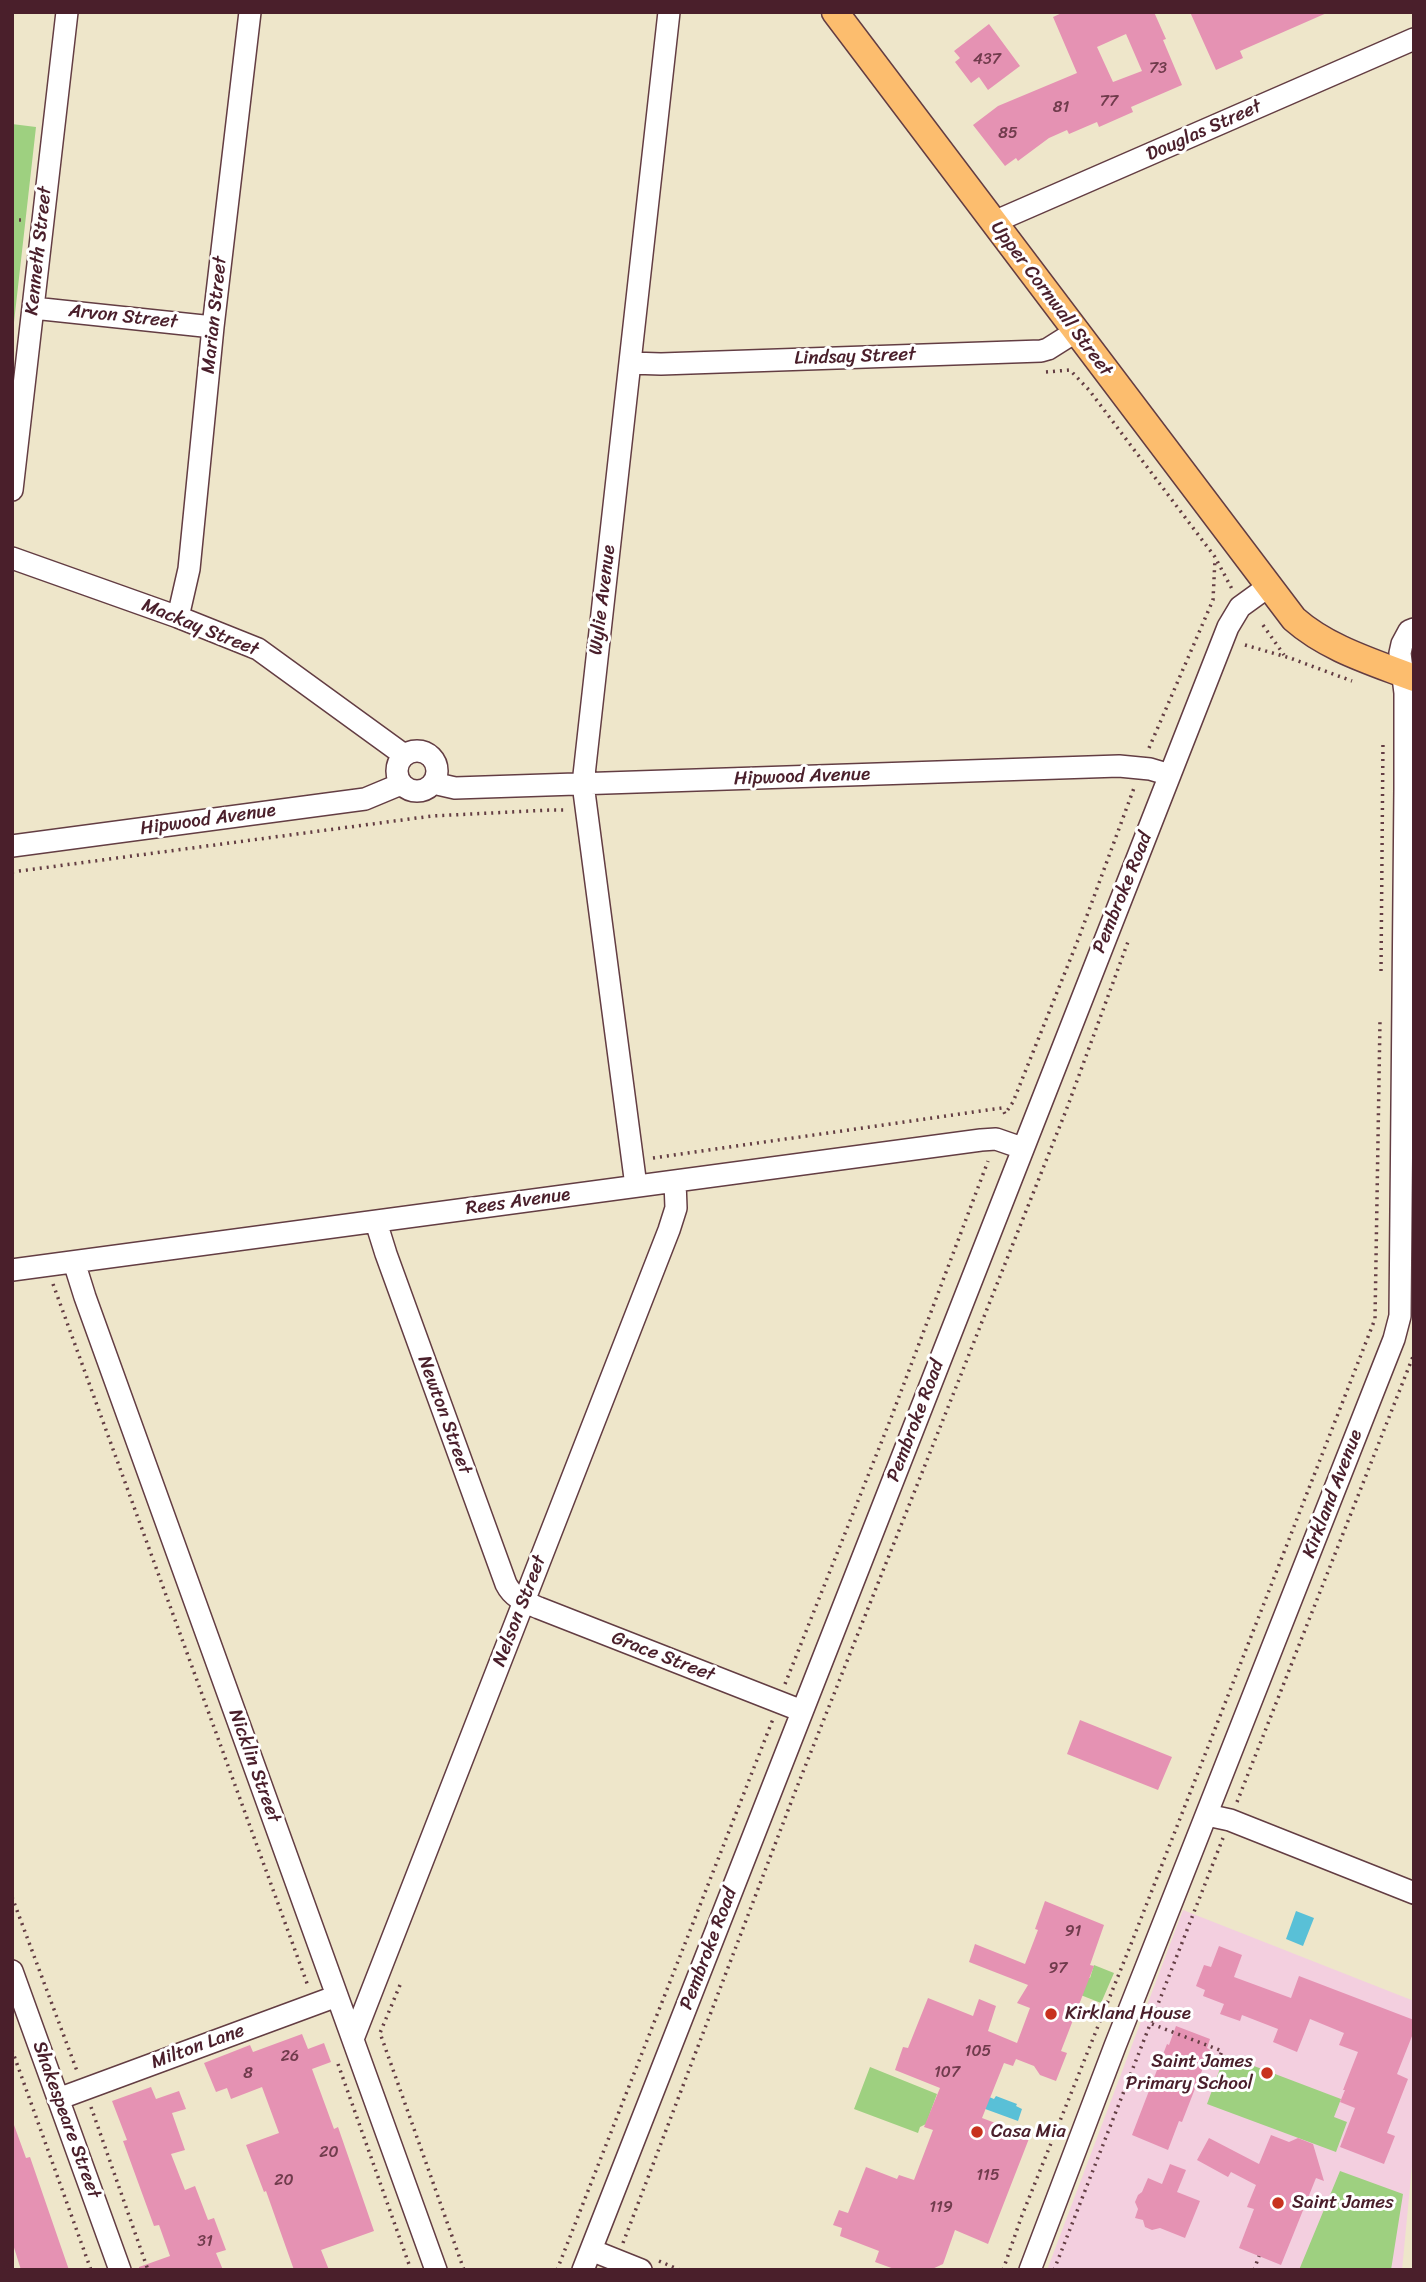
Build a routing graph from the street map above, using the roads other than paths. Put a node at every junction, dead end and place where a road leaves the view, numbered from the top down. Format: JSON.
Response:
{"nodes":[{"id":1,"x":67,"y":12,"type":"edge"},
{"id":2,"x":250,"y":12,"type":"edge"},
{"id":3,"x":669,"y":12,"type":"edge"},
{"id":4,"x":835,"y":12,"type":"edge"},
{"id":5,"x":1414,"y":38,"type":"edge"},
{"id":6,"x":994,"y":222,"type":"junction"},
{"id":7,"x":33,"y":308,"type":"junction"},
{"id":8,"x":213,"y":327,"type":"junction"},
{"id":9,"x":1075,"y":332,"type":"junction"},
{"id":10,"x":631,"y":363,"type":"junction"},
{"id":11,"x":12,"y":490,"type":"edge"},
{"id":12,"x":12,"y":558,"type":"edge"},
{"id":13,"x":1269,"y":586,"type":"junction"},
{"id":14,"x":178,"y":617,"type":"junction"},
{"id":15,"x":1414,"y":629,"type":"edge"},
{"id":16,"x":1408,"y":676,"type":"edge"},
{"id":17,"x":404,"y":755,"type":"junction"},
{"id":18,"x":1170,"y":775,"type":"junction"},
{"id":19,"x":433,"y":783,"type":"junction"},
{"id":20,"x":401,"y":784,"type":"junction"},
{"id":21,"x":583,"y":784,"type":"junction"},
{"id":22,"x":12,"y":846,"type":"edge"},
{"id":23,"x":1022,"y":1148,"type":"junction"},
{"id":24,"x":675,"y":1181,"type":"junction"},
{"id":25,"x":636,"y":1186,"type":"junction"},
{"id":26,"x":376,"y":1222,"type":"junction"},
{"id":27,"x":74,"y":1262,"type":"junction"},
{"id":28,"x":12,"y":1270,"type":"edge"},
{"id":29,"x":524,"y":1602,"type":"junction"},
{"id":30,"x":802,"y":1711,"type":"junction"},
{"id":31,"x":1207,"y":1815,"type":"junction"},
{"id":32,"x":1414,"y":1893,"type":"edge"},
{"id":33,"x":12,"y":1971,"type":"edge"},
{"id":34,"x":337,"y":1996,"type":"junction"},
{"id":35,"x":20,"y":2016,"type":"edge"},
{"id":36,"x":353,"y":2039,"type":"junction"},
{"id":37,"x":58,"y":2099,"type":"junction"},
{"id":38,"x":587,"y":2260,"type":"edge"},
{"id":39,"x":649,"y":2265,"type":"edge"},
{"id":40,"x":120,"y":2270,"type":"edge"},
{"id":41,"x":436,"y":2270,"type":"edge"},
{"id":42,"x":1030,"y":2270,"type":"edge"}],
"edges":[{"from":1,"to":7,"type":"street","name":"Kenneth Street"},
{"from":2,"to":8,"type":"street","name":"Marian Street"},
{"from":3,"to":10,"type":"street","name":"Wylie Avenue"},
{"from":4,"to":6,"type":"main road","name":"Upper Cornwall Street"},
{"from":5,"to":6,"type":"street","name":"Douglas Street"},
{"from":6,"to":9,"type":"main road","name":"Upper Cornwall Street"},
{"from":7,"to":8,"type":"street","name":"Arvon Street"},
{"from":7,"to":11,"type":"street","name":"Kenneth Street"},
{"from":8,"to":14,"type":"street","name":"Marian Street"},
{"from":9,"to":10,"type":"street","name":"Lindsay Street"},
{"from":9,"to":13,"type":"main road","name":"Upper Cornwall Street"},
{"from":10,"to":21,"type":"street","name":"Wylie Avenue"},
{"from":12,"to":14,"type":"street","name":"Mackay Street"},
{"from":13,"to":16,"type":"main road","name":"Upper Cornwall Street"},
{"from":13,"to":18,"type":"street","name":"Pembroke Road"},
{"from":14,"to":17,"type":"street","name":"Mackay Street"},
{"from":15,"to":16,"type":"street","name":"Kirkland Avenue"},
{"from":16,"to":31,"type":"street","name":"Kirkland Avenue"},
{"from":17,"to":19,"type":"street"},
{"from":17,"to":20,"type":"street"},
{"from":18,"to":21,"type":"street","name":"Hipwood Avenue"},
{"from":18,"to":23,"type":"street","name":"Pembroke Road"},
{"from":19,"to":20,"type":"street"},
{"from":19,"to":21,"type":"street","name":"Hipwood Avenue"},
{"from":20,"to":22,"type":"street","name":"Hipwood Avenue"},
{"from":21,"to":25,"type":"street","name":"Wylie Avenue"},
{"from":23,"to":24,"type":"street","name":"Rees Avenue"},
{"from":23,"to":30,"type":"street","name":"Pembroke Road"},
{"from":24,"to":25,"type":"street","name":"Rees Avenue"},
{"from":24,"to":29,"type":"street","name":"Nelson Street"},
{"from":25,"to":26,"type":"street","name":"Rees Avenue"},
{"from":26,"to":27,"type":"street","name":"Rees Avenue"},
{"from":26,"to":29,"type":"street","name":"Newton Street"},
{"from":27,"to":28,"type":"street","name":"Rees Avenue"},
{"from":27,"to":34,"type":"street","name":"Nicklin Street"},
{"from":29,"to":30,"type":"street","name":"Grace Street"},
{"from":29,"to":36,"type":"street","name":"Nelson Street"},
{"from":30,"to":38,"type":"street","name":"Pembroke Road"},
{"from":31,"to":32,"type":"street"},
{"from":31,"to":42,"type":"street","name":"Kirkland Avenue"},
{"from":33,"to":35,"type":"street","name":"Shakespeare Street"},
{"from":34,"to":36,"type":"street","name":"Nicklin Street"},
{"from":34,"to":37,"type":"street","name":"Milton Lane"},
{"from":35,"to":37,"type":"street","name":"Shakespeare Street"},
{"from":36,"to":41,"type":"street","name":"Nicklin Street"},
{"from":37,"to":40,"type":"street","name":"Shakespeare Street"},
{"from":38,"to":39,"type":"street"}]}
